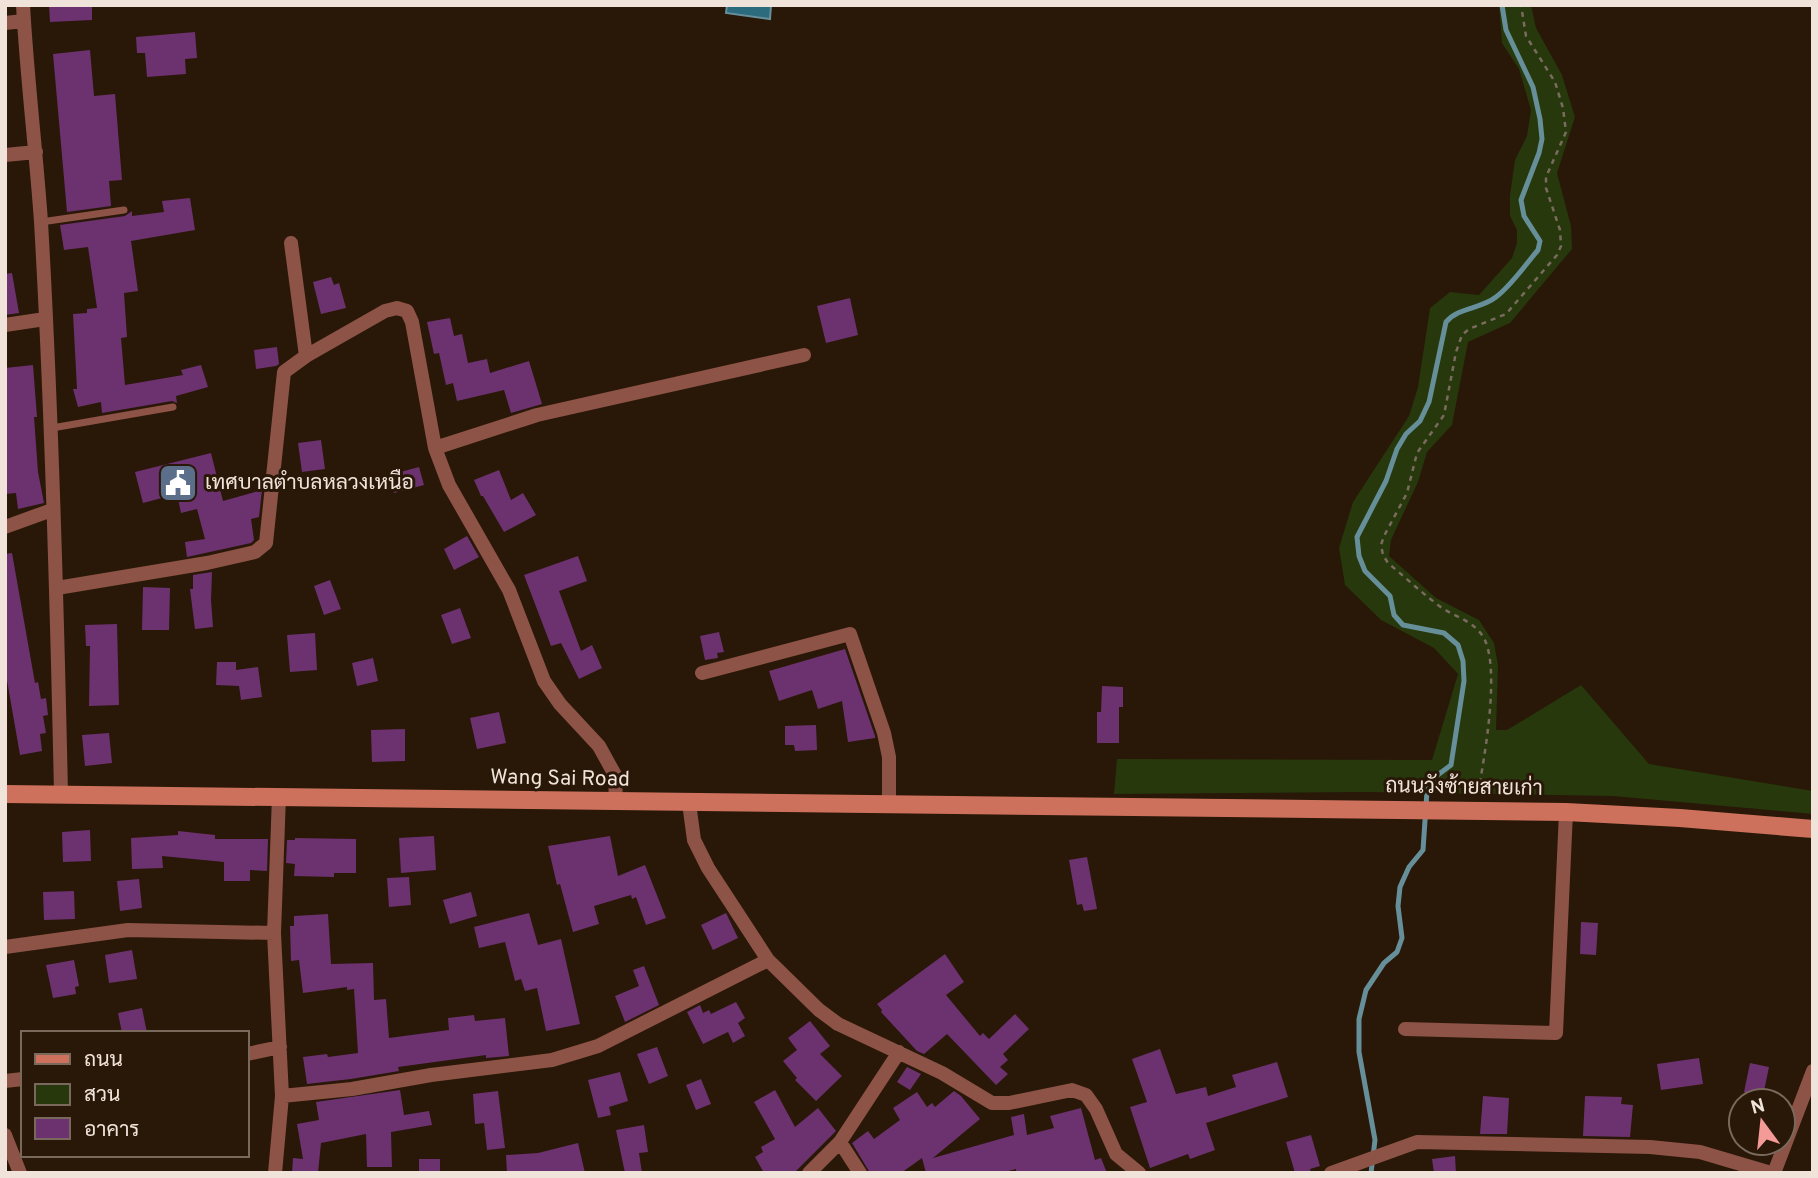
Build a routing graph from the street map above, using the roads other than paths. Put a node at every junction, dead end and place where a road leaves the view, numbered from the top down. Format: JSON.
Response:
{"nodes":[{"id":1,"x":23,"y":5,"type":"edge"},
{"id":2,"x":24,"y":21,"type":"junction"},
{"id":3,"x":5,"y":23,"type":"edge"},
{"id":4,"x":36,"y":152,"type":"junction"},
{"id":5,"x":5,"y":155,"type":"edge"},
{"id":6,"x":124,"y":210,"type":"dead end"},
{"id":7,"x":41,"y":222,"type":"junction"},
{"id":8,"x":291,"y":243,"type":"dead end"},
{"id":9,"x":45,"y":319,"type":"junction"},
{"id":10,"x":5,"y":325,"type":"edge"},
{"id":11,"x":804,"y":355,"type":"dead end"},
{"id":12,"x":306,"y":356,"type":"junction"},
{"id":13,"x":173,"y":407,"type":"dead end"},
{"id":14,"x":52,"y":428,"type":"junction"},
{"id":15,"x":435,"y":448,"type":"junction"},
{"id":16,"x":52,"y":510,"type":"junction"},
{"id":17,"x":5,"y":527,"type":"edge"},
{"id":18,"x":57,"y":588,"type":"junction"},
{"id":19,"x":702,"y":673,"type":"dead end"},
{"id":20,"x":5,"y":794,"type":"edge"},
{"id":21,"x":61,"y":794,"type":"junction"},
{"id":22,"x":279,"y":796,"type":"junction"},
{"id":23,"x":616,"y":803,"type":"junction"},
{"id":24,"x":689,"y":803,"type":"junction"},
{"id":25,"x":889,"y":805,"type":"junction"},
{"id":26,"x":1114,"y":807,"type":"joint"},
{"id":27,"x":1566,"y":812,"type":"junction"},
{"id":28,"x":1813,"y":829,"type":"edge"},
{"id":29,"x":274,"y":933,"type":"junction"},
{"id":30,"x":5,"y":947,"type":"edge"},
{"id":31,"x":768,"y":960,"type":"junction"},
{"id":32,"x":1405,"y":1029,"type":"dead end"},
{"id":33,"x":280,"y":1047,"type":"junction"},
{"id":34,"x":899,"y":1052,"type":"junction"},
{"id":35,"x":248,"y":1054,"type":"edge"},
{"id":36,"x":1813,"y":1071,"type":"edge"},
{"id":37,"x":282,"y":1096,"type":"junction"},
{"id":38,"x":5,"y":1135,"type":"edge"},
{"id":39,"x":840,"y":1142,"type":"junction"},
{"id":40,"x":1130,"y":1170,"type":"edge"},
{"id":41,"x":20,"y":1173,"type":"edge"},
{"id":42,"x":275,"y":1173,"type":"edge"},
{"id":43,"x":809,"y":1173,"type":"edge"},
{"id":44,"x":860,"y":1173,"type":"edge"},
{"id":45,"x":1331,"y":1173,"type":"edge"},
{"id":46,"x":1773,"y":1173,"type":"edge"}],
"edges":[{"from":1,"to":2,"type":"street"},
{"from":2,"to":3,"type":"street"},
{"from":2,"to":4,"type":"street"},
{"from":4,"to":5,"type":"street"},
{"from":4,"to":7,"type":"street"},
{"from":6,"to":7,"type":"lane"},
{"from":7,"to":9,"type":"street"},
{"from":8,"to":12,"type":"street"},
{"from":9,"to":10,"type":"street"},
{"from":9,"to":14,"type":"street"},
{"from":11,"to":15,"type":"street"},
{"from":12,"to":15,"type":"street"},
{"from":12,"to":18,"type":"street"},
{"from":13,"to":14,"type":"lane"},
{"from":14,"to":16,"type":"street"},
{"from":15,"to":23,"type":"street"},
{"from":16,"to":17,"type":"street"},
{"from":16,"to":18,"type":"street"},
{"from":18,"to":21,"type":"street"},
{"from":19,"to":25,"type":"street"},
{"from":20,"to":21,"type":"main road","name":"Wang Sai Road"},
{"from":21,"to":22,"type":"main road","name":"Wang Sai Road"},
{"from":22,"to":23,"type":"main road","name":"Wang Sai Road"},
{"from":22,"to":29,"type":"street"},
{"from":23,"to":24,"type":"main road","name":"Wang Sai Road"},
{"from":24,"to":25,"type":"main road","name":"Wang Sai Road"},
{"from":24,"to":31,"type":"street"},
{"from":25,"to":26,"type":"main road","name":"Wang Sai Road"},
{"from":26,"to":27,"type":"main road","name":"ถนนวังซ้ายสายเก่า"},
{"from":27,"to":28,"type":"main road","name":"ถนนวังซ้ายสายเก่า"},
{"from":27,"to":32,"type":"street"},
{"from":29,"to":30,"type":"street"},
{"from":29,"to":33,"type":"street"},
{"from":31,"to":34,"type":"street"},
{"from":31,"to":37,"type":"street"},
{"from":33,"to":35,"type":"street"},
{"from":33,"to":37,"type":"street"},
{"from":34,"to":39,"type":"street"},
{"from":34,"to":40,"type":"street"},
{"from":36,"to":46,"type":"street"},
{"from":37,"to":42,"type":"street"},
{"from":38,"to":41,"type":"street"},
{"from":39,"to":43,"type":"street"},
{"from":39,"to":44,"type":"street"},
{"from":45,"to":46,"type":"street"}]}
